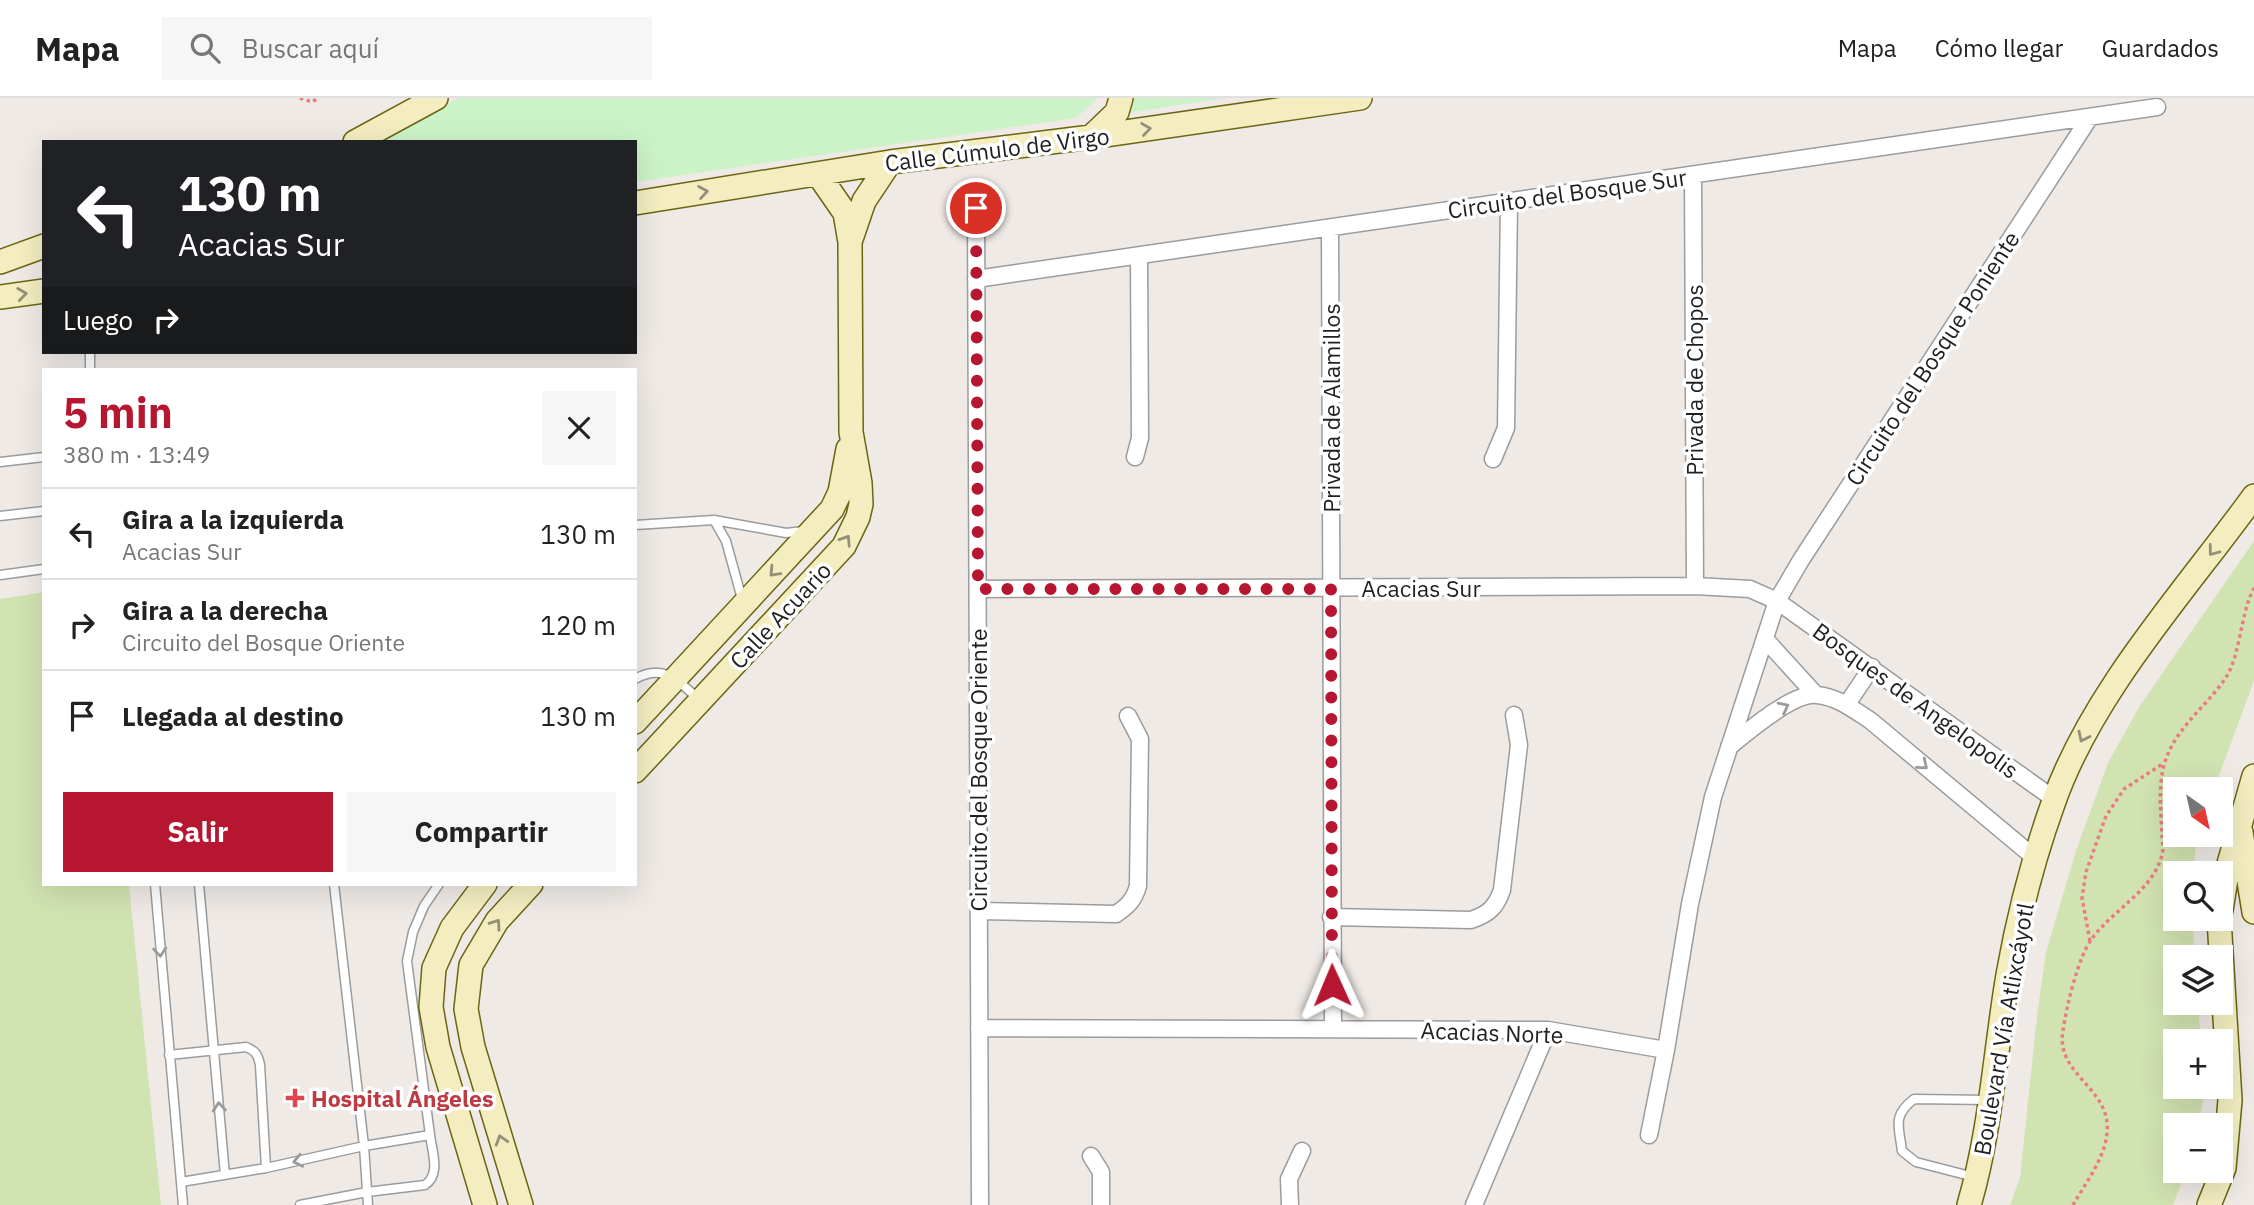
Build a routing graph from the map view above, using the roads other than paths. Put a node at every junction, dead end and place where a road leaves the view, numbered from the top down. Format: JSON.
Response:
{"nodes":[{"id":1,"x":436,"y":98,"type":"edge"},
{"id":2,"x":1121,"y":98,"type":"edge"},
{"id":3,"x":1360,"y":98,"type":"edge"},
{"id":4,"x":2157,"y":107,"type":"dead end"},
{"id":5,"x":2090,"y":117,"type":"junction"},
{"id":6,"x":384,"y":125,"type":"junction"},
{"id":7,"x":1091,"y":136,"type":"junction"},
{"id":8,"x":358,"y":140,"type":"edge"},
{"id":9,"x":367,"y":140,"type":"edge"},
{"id":10,"x":890,"y":162,"type":"junction"},
{"id":11,"x":818,"y":174,"type":"junction"},
{"id":12,"x":1693,"y":175,"type":"junction"},
{"id":13,"x":1509,"y":202,"type":"junction"},
{"id":14,"x":637,"y":203,"type":"edge"},
{"id":15,"x":976,"y":208,"type":"dead end"},
{"id":16,"x":1330,"y":228,"type":"junction"},
{"id":17,"x":850,"y":242,"type":"junction"},
{"id":18,"x":42,"y":244,"type":"edge"},
{"id":19,"x":42,"y":245,"type":"edge"},
{"id":20,"x":0,"y":248,"type":"edge"},
{"id":21,"x":1139,"y":256,"type":"junction"},
{"id":22,"x":0,"y":262,"type":"edge"},
{"id":23,"x":976,"y":279,"type":"junction"},
{"id":24,"x":42,"y":291,"type":"edge"},
{"id":25,"x":0,"y":297,"type":"edge"},
{"id":26,"x":851,"y":432,"type":"junction"},
{"id":27,"x":42,"y":457,"type":"edge"},
{"id":28,"x":1135,"y":457,"type":"dead end"},
{"id":29,"x":1493,"y":458,"type":"dead end"},
{"id":30,"x":0,"y":462,"type":"edge"},
{"id":31,"x":2254,"y":496,"type":"edge"},
{"id":32,"x":42,"y":511,"type":"edge"},
{"id":33,"x":0,"y":516,"type":"edge"},
{"id":34,"x":714,"y":520,"type":"junction"},
{"id":35,"x":637,"y":525,"type":"edge"},
{"id":36,"x":814,"y":530,"type":"junction"},
{"id":37,"x":42,"y":569,"type":"edge"},
{"id":38,"x":0,"y":575,"type":"edge"},
{"id":39,"x":1695,"y":586,"type":"junction"},
{"id":40,"x":978,"y":589,"type":"junction"},
{"id":41,"x":1331,"y":589,"type":"junction"},
{"id":42,"x":1777,"y":601,"type":"junction"},
{"id":43,"x":744,"y":605,"type":"junction"},
{"id":44,"x":1765,"y":639,"type":"junction"},
{"id":45,"x":1872,"y":667,"type":"junction"},
{"id":46,"x":637,"y":678,"type":"edge"},
{"id":47,"x":676,"y":678,"type":"junction"},
{"id":48,"x":1815,"y":694,"type":"junction"},
{"id":49,"x":700,"y":701,"type":"junction"},
{"id":50,"x":1846,"y":704,"type":"junction"},
{"id":51,"x":1514,"y":715,"type":"dead end"},
{"id":52,"x":1128,"y":716,"type":"dead end"},
{"id":53,"x":637,"y":720,"type":"edge"},
{"id":54,"x":1729,"y":747,"type":"junction"},
{"id":55,"x":637,"y":769,"type":"edge"},
{"id":56,"x":2254,"y":776,"type":"edge"},
{"id":57,"x":2054,"y":799,"type":"junction"},
{"id":58,"x":2239,"y":822,"type":"junction"},
{"id":59,"x":2035,"y":858,"type":"junction"},
{"id":60,"x":2229,"y":861,"type":"edge"},
{"id":61,"x":155,"y":886,"type":"edge"},
{"id":62,"x":199,"y":886,"type":"edge"},
{"id":63,"x":334,"y":886,"type":"edge"},
{"id":64,"x":438,"y":886,"type":"edge"},
{"id":65,"x":484,"y":886,"type":"edge"},
{"id":66,"x":529,"y":886,"type":"edge"},
{"id":67,"x":979,"y":911,"type":"junction"},
{"id":68,"x":2254,"y":912,"type":"edge"},
{"id":69,"x":1331,"y":917,"type":"junction"},
{"id":70,"x":2220,"y":931,"type":"edge"},
{"id":71,"x":979,"y":1028,"type":"junction"},
{"id":72,"x":1333,"y":1030,"type":"junction"},
{"id":73,"x":1548,"y":1030,"type":"junction"},
{"id":74,"x":1666,"y":1050,"type":"junction"},
{"id":75,"x":215,"y":1052,"type":"junction"},
{"id":76,"x":169,"y":1055,"type":"junction"},
{"id":77,"x":1992,"y":1100,"type":"junction"},
{"id":78,"x":430,"y":1135,"type":"junction"},
{"id":79,"x":1648,"y":1135,"type":"dead end"},
{"id":80,"x":365,"y":1146,"type":"junction"},
{"id":81,"x":1301,"y":1151,"type":"dead end"},
{"id":82,"x":1091,"y":1156,"type":"dead end"},
{"id":83,"x":266,"y":1168,"type":"junction"},
{"id":84,"x":225,"y":1175,"type":"junction"},
{"id":85,"x":1977,"y":1178,"type":"junction"},
{"id":86,"x":181,"y":1182,"type":"junction"},
{"id":87,"x":367,"y":1192,"type":"junction"},
{"id":88,"x":350,"y":1200,"type":"edge"},
{"id":89,"x":183,"y":1205,"type":"edge"},
{"id":90,"x":300,"y":1205,"type":"edge"},
{"id":91,"x":368,"y":1205,"type":"edge"},
{"id":92,"x":485,"y":1205,"type":"edge"},
{"id":93,"x":521,"y":1205,"type":"edge"},
{"id":94,"x":980,"y":1205,"type":"edge"},
{"id":95,"x":1101,"y":1205,"type":"edge"},
{"id":96,"x":1290,"y":1205,"type":"edge"},
{"id":97,"x":1474,"y":1205,"type":"edge"},
{"id":98,"x":1969,"y":1205,"type":"edge"},
{"id":99,"x":2209,"y":1205,"type":"edge"}],
"edges":[{"from":1,"to":6,"type":"main road"},
{"from":2,"to":7,"type":"main road"},
{"from":7,"to":3,"type":"main road","name":"Calle Cúmulo de Virgo","one_way":true},
{"from":4,"to":5,"type":"street","name":"Circuito del Bosque Sur"},
{"from":5,"to":12,"type":"street","name":"Circuito del Bosque Sur"},
{"from":5,"to":42,"type":"street","name":"Circuito del Bosque Poniente"},
{"from":6,"to":8,"type":"main road"},
{"from":6,"to":9,"type":"main road"},
{"from":7,"to":10,"type":"main road","name":"Calle Cúmulo de Virgo"},
{"from":10,"to":11,"type":"main road","name":"Calle Cúmulo de Virgo"},
{"from":10,"to":17,"type":"main road","name":"Calle Acuario"},
{"from":14,"to":11,"type":"main road","name":"Calle Cúmulo de Virgo","one_way":true},
{"from":11,"to":17,"type":"main road","name":"Calle Acuario"},
{"from":12,"to":13,"type":"street","name":"Circuito del Bosque Sur"},
{"from":12,"to":39,"type":"street","name":"Privada de Chopos"},
{"from":13,"to":16,"type":"street","name":"Circuito del Bosque Sur"},
{"from":13,"to":29,"type":"street"},
{"from":15,"to":23,"type":"street","name":"Circuito del Bosque Oriente"},
{"from":16,"to":21,"type":"street","name":"Circuito del Bosque Sur"},
{"from":16,"to":41,"type":"street","name":"Privada de Alamillos"},
{"from":17,"to":26,"type":"main road","name":"Calle Acuario"},
{"from":18,"to":20,"type":"main road"},
{"from":19,"to":22,"type":"main road"},
{"from":21,"to":23,"type":"street","name":"Circuito del Bosque Sur"},
{"from":21,"to":28,"type":"street"},
{"from":23,"to":40,"type":"street","name":"Circuito del Bosque Oriente"},
{"from":25,"to":24,"type":"main road","one_way":true},
{"from":26,"to":36,"type":"main road","name":"Calle Acuario"},
{"from":49,"to":26,"type":"main road","name":"Calle Acuario","one_way":true},
{"from":27,"to":30,"type":"lane"},
{"from":31,"to":57,"type":"main road","name":"Boulevard Vía Atlixcáyotl","one_way":true},
{"from":32,"to":33,"type":"lane"},
{"from":34,"to":35,"type":"lane"},
{"from":34,"to":36,"type":"lane"},
{"from":34,"to":43,"type":"lane"},
{"from":36,"to":43,"type":"main road","name":"Calle Acuario","one_way":true},
{"from":37,"to":38,"type":"lane"},
{"from":39,"to":41,"type":"street","name":"Acacias Sur"},
{"from":39,"to":42,"type":"street","name":"Acacias Sur"},
{"from":40,"to":41,"type":"street","name":"Acacias Sur"},
{"from":40,"to":67,"type":"street","name":"Circuito del Bosque Oriente"},
{"from":41,"to":69,"type":"street","name":"Privada de Alamillos"},
{"from":42,"to":44,"type":"street"},
{"from":42,"to":45,"type":"street","name":"Bosques de Angelopolis"},
{"from":43,"to":47,"type":"main road","name":"Calle Acuario"},
{"from":44,"to":48,"type":"street","name":"Bosques de Angelopolis"},
{"from":44,"to":54,"type":"street"},
{"from":45,"to":50,"type":"street"},
{"from":45,"to":57,"type":"street","name":"Bosques de Angelopolis"},
{"from":46,"to":47,"type":"lane"},
{"from":47,"to":49,"type":"lane"},
{"from":47,"to":53,"type":"main road","name":"Calle Acuario"},
{"from":48,"to":50,"type":"street","name":"Bosques de Angelopolis"},
{"from":54,"to":48,"type":"street","one_way":true},
{"from":49,"to":55,"type":"main road","name":"Calle Acuario"},
{"from":50,"to":59,"type":"street","name":"Bosques de Angelopolis","one_way":true},
{"from":51,"to":69,"type":"street"},
{"from":52,"to":67,"type":"street"},
{"from":54,"to":74,"type":"street"},
{"from":56,"to":58,"type":"main road"},
{"from":57,"to":59,"type":"main road","name":"Boulevard Vía Atlixcáyotl"},
{"from":58,"to":60,"type":"main road"},
{"from":58,"to":68,"type":"main road"},
{"from":59,"to":77,"type":"main road","name":"Boulevard Vía Atlixcáyotl"},
{"from":61,"to":76,"type":"lane","one_way":true},
{"from":62,"to":75,"type":"lane"},
{"from":63,"to":80,"type":"lane"},
{"from":64,"to":78,"type":"lane"},
{"from":65,"to":92,"type":"main road"},
{"from":93,"to":66,"type":"main road","one_way":true},
{"from":67,"to":71,"type":"street","name":"Circuito del Bosque Oriente"},
{"from":69,"to":72,"type":"street","name":"Privada de Alamillos"},
{"from":70,"to":99,"type":"main road"},
{"from":71,"to":72,"type":"street","name":"Acacias Norte"},
{"from":71,"to":94,"type":"street","name":"Circuito del Bosque Oriente"},
{"from":72,"to":73,"type":"street","name":"Acacias Norte"},
{"from":73,"to":74,"type":"street","name":"Acacias Norte"},
{"from":73,"to":97,"type":"street"},
{"from":74,"to":79,"type":"street"},
{"from":75,"to":76,"type":"lane"},
{"from":75,"to":83,"type":"lane"},
{"from":84,"to":75,"type":"lane","one_way":true},
{"from":76,"to":86,"type":"lane"},
{"from":77,"to":85,"type":"main road","name":"Boulevard Vía Atlixcáyotl"},
{"from":77,"to":85,"type":"lane"},
{"from":78,"to":80,"type":"lane"},
{"from":78,"to":87,"type":"lane"},
{"from":80,"to":83,"type":"lane","one_way":true},
{"from":80,"to":87,"type":"lane"},
{"from":81,"to":96,"type":"street"},
{"from":82,"to":95,"type":"street"},
{"from":83,"to":84,"type":"lane"},
{"from":84,"to":86,"type":"lane"},
{"from":85,"to":98,"type":"main road","name":"Boulevard Vía Atlixcáyotl"},
{"from":86,"to":89,"type":"lane"},
{"from":87,"to":88,"type":"lane"},
{"from":87,"to":91,"type":"lane"},
{"from":88,"to":90,"type":"lane"}]}
